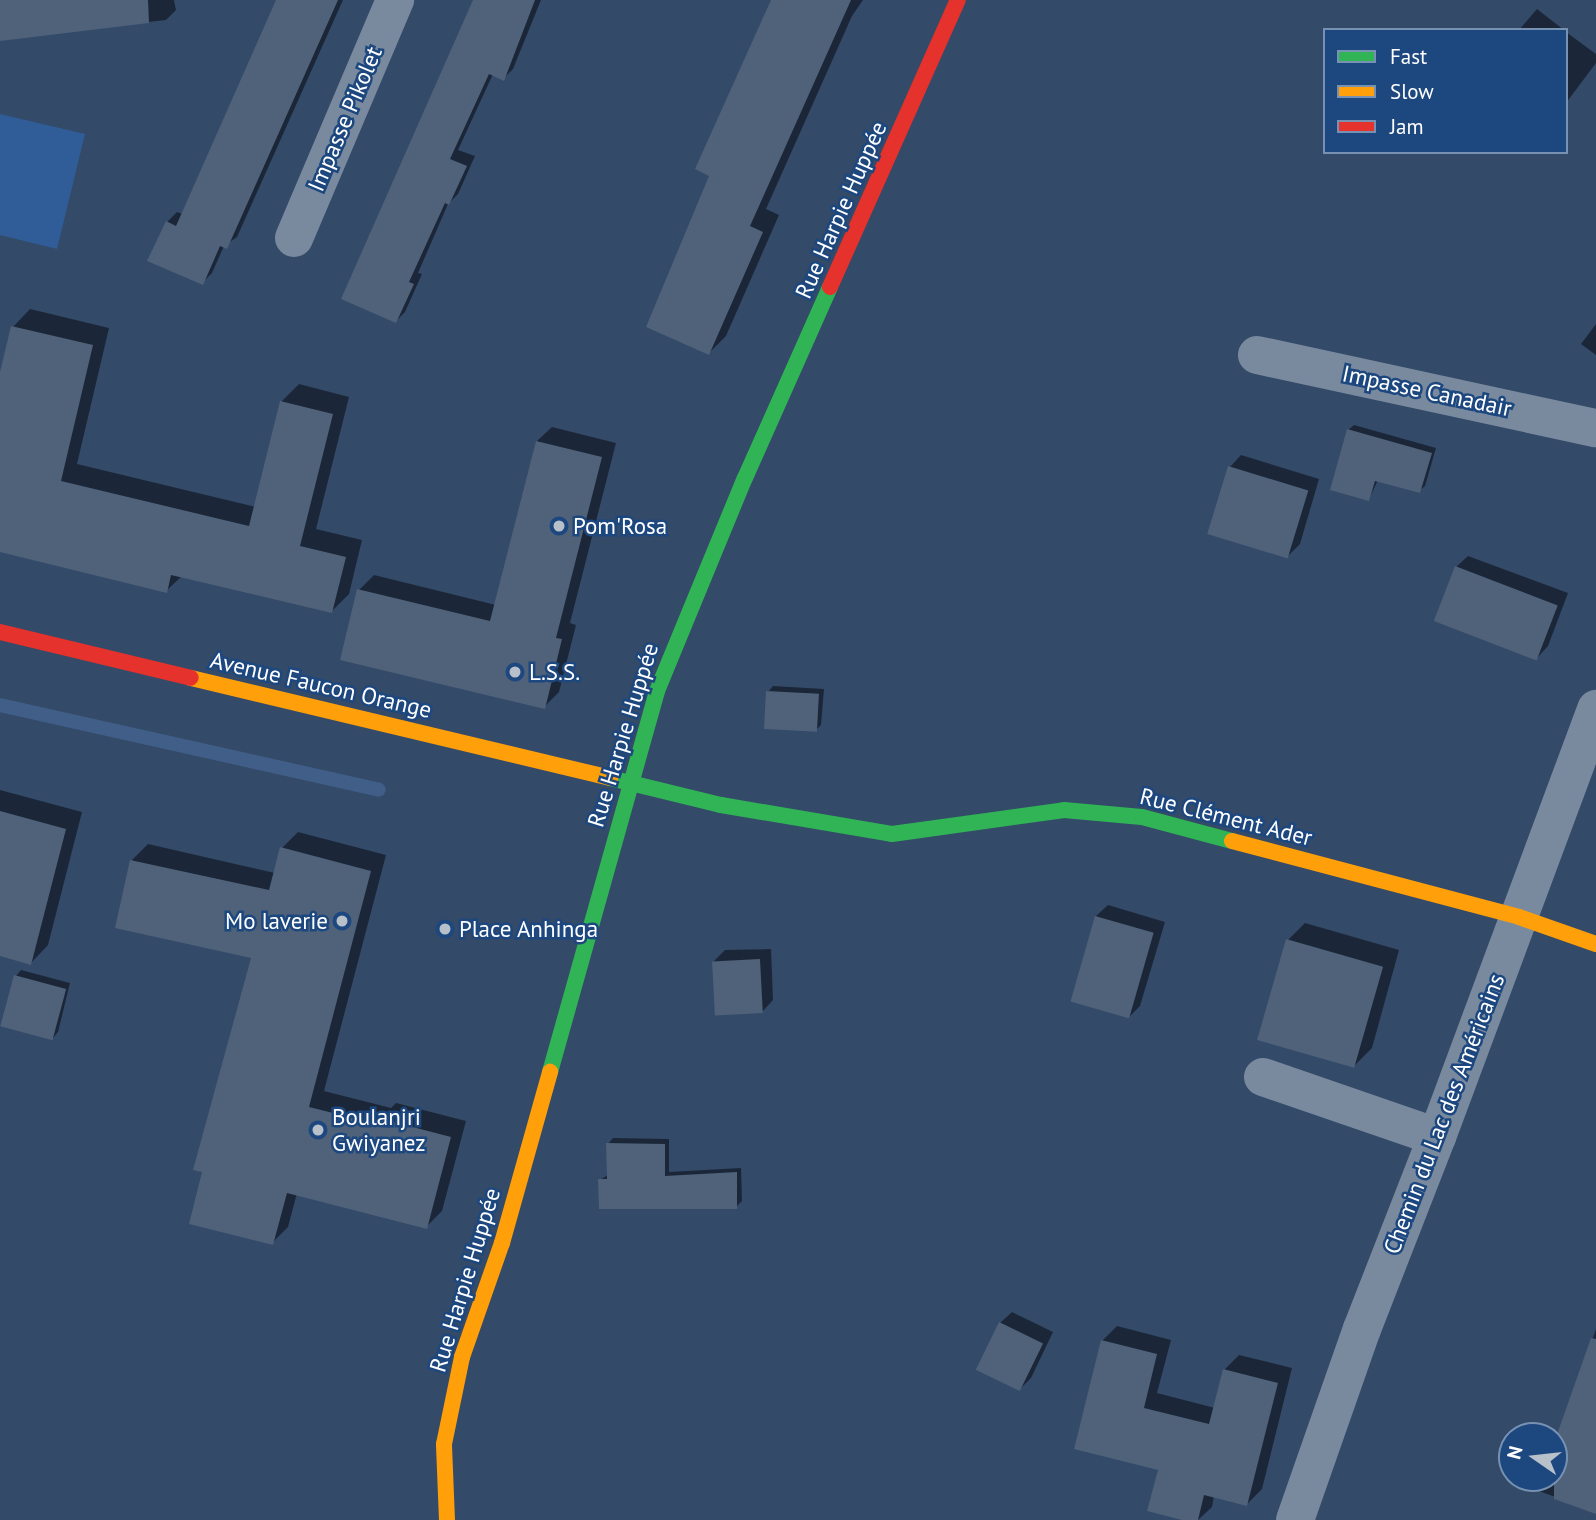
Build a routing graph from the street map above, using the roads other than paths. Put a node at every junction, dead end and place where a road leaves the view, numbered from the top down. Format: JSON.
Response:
{"nodes":[{"id":1,"x":395,"y":0,"type":"edge"},
{"id":2,"x":958,"y":0,"type":"edge"},
{"id":3,"x":294,"y":238,"type":"dead end"},
{"id":4,"x":1257,"y":355,"type":"dead end"},
{"id":5,"x":1596,"y":428,"type":"edge"},
{"id":6,"x":0,"y":632,"type":"edge"},
{"id":7,"x":1596,"y":709,"type":"edge"},
{"id":8,"x":631,"y":782,"type":"junction"},
{"id":9,"x":1519,"y":917,"type":"junction"},
{"id":10,"x":1596,"y":944,"type":"edge"},
{"id":11,"x":1263,"y":1077,"type":"dead end"},
{"id":12,"x":1437,"y":1137,"type":"junction"},
{"id":13,"x":447,"y":1520,"type":"edge"},
{"id":14,"x":1295,"y":1520,"type":"edge"}],
"edges":[{"from":1,"to":3,"type":"street","name":"Impasse Pikolet"},
{"from":2,"to":8,"type":"street","name":"Rue Harpie Huppée"},
{"from":4,"to":5,"type":"street","name":"Impasse Canadair"},
{"from":6,"to":8,"type":"street","name":"Avenue Faucon Orange"},
{"from":7,"to":9,"type":"street","name":"Chemin du Lac des Américains"},
{"from":8,"to":9,"type":"street","name":"Rue Clément Ader"},
{"from":8,"to":13,"type":"street","name":"Rue Harpie Huppée"},
{"from":9,"to":10,"type":"street","name":"Rue Clément Ader"},
{"from":9,"to":12,"type":"street","name":"Chemin du Lac des Américains"},
{"from":11,"to":12,"type":"street"},
{"from":12,"to":14,"type":"street","name":"Chemin du Lac des Américains"}]}
